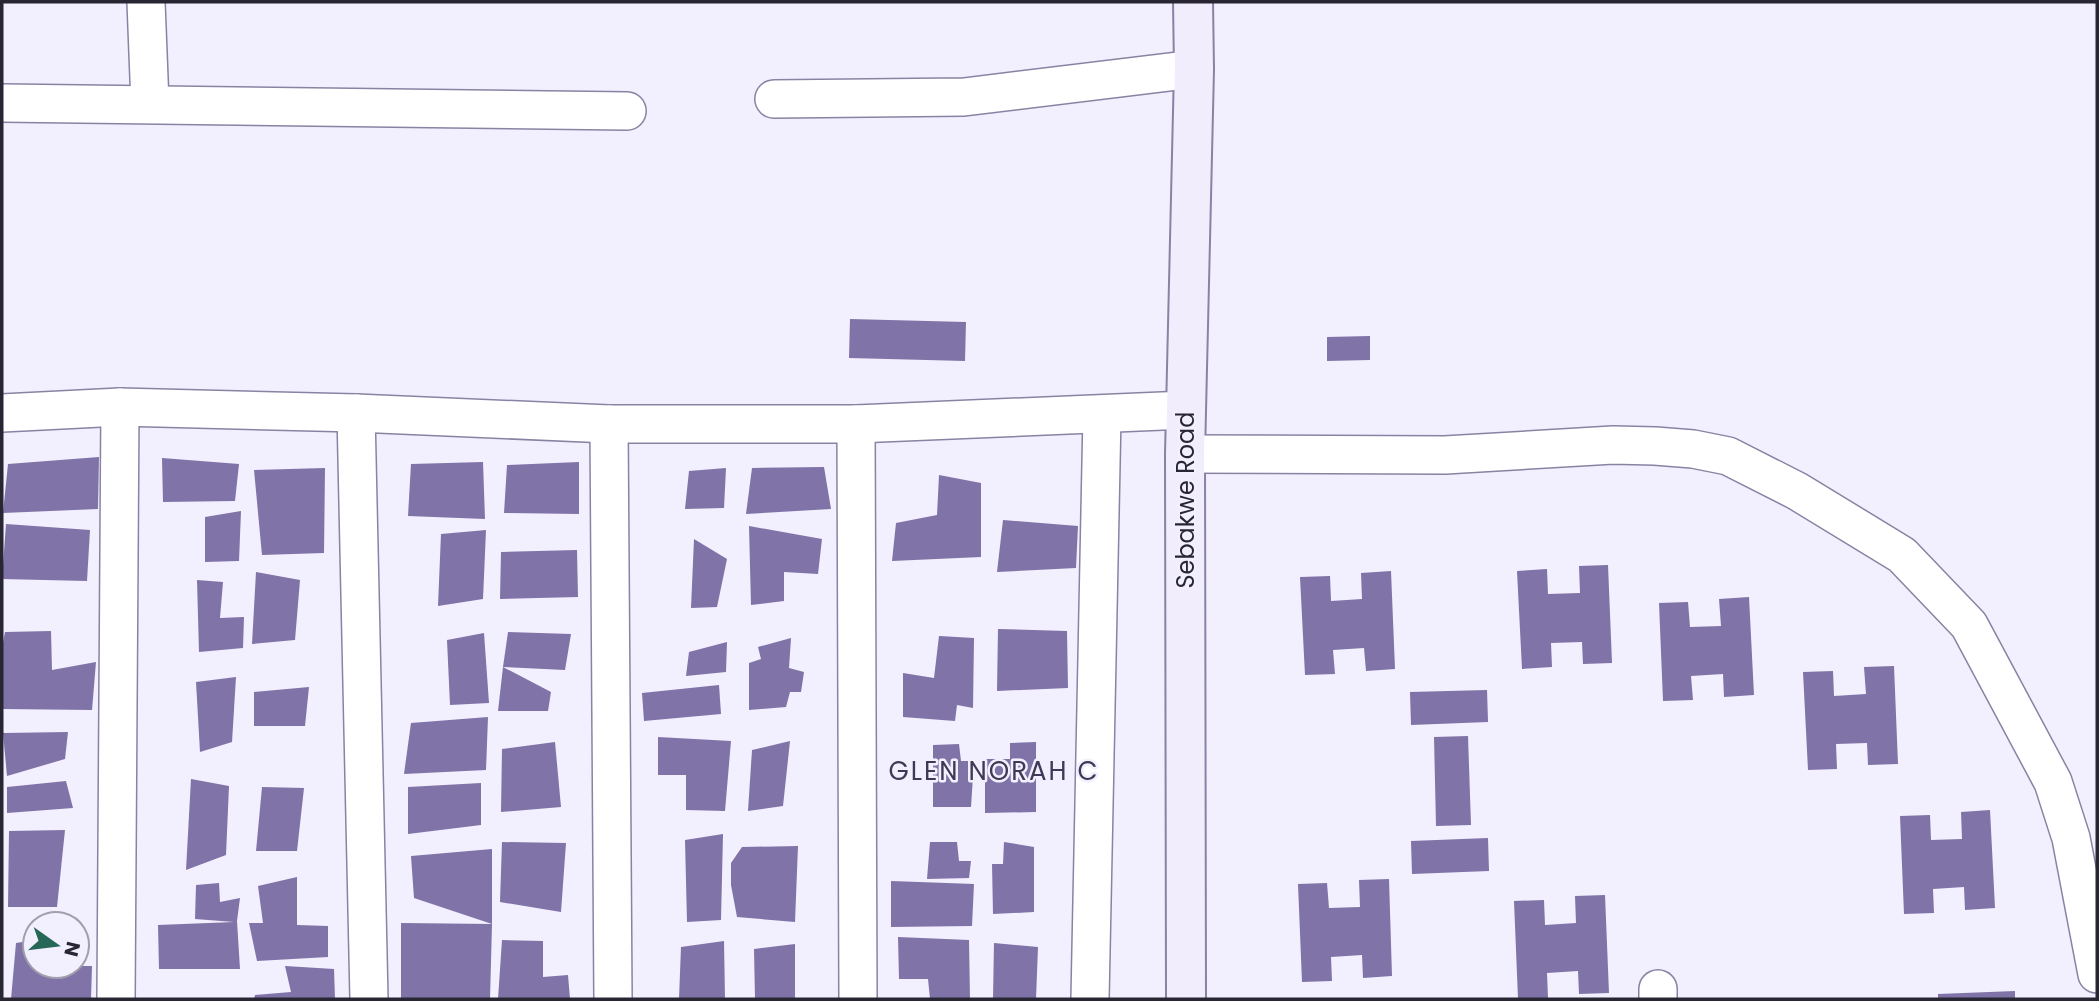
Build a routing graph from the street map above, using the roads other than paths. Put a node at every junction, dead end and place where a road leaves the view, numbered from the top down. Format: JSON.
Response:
{"nodes":[{"id":1,"x":146,"y":2,"type":"edge"},
{"id":2,"x":1193,"y":2,"type":"edge"},
{"id":3,"x":1194,"y":69,"type":"junction"},
{"id":4,"x":774,"y":99,"type":"dead end"},
{"id":5,"x":2,"y":103,"type":"edge"},
{"id":6,"x":150,"y":104,"type":"junction"},
{"id":7,"x":627,"y":111,"type":"dead end"},
{"id":8,"x":120,"y":407,"type":"junction"},
{"id":9,"x":1186,"y":410,"type":"junction"},
{"id":10,"x":2,"y":413,"type":"edge"},
{"id":11,"x":356,"y":413,"type":"junction"},
{"id":12,"x":1102,"y":415,"type":"junction"},
{"id":13,"x":609,"y":424,"type":"junction"},
{"id":14,"x":856,"y":424,"type":"junction"},
{"id":15,"x":1185,"y":454,"type":"junction"},
{"id":16,"x":2097,"y":974,"type":"edge"},
{"id":17,"x":116,"y":999,"type":"edge"},
{"id":18,"x":369,"y":999,"type":"edge"},
{"id":19,"x":613,"y":999,"type":"edge"},
{"id":20,"x":858,"y":999,"type":"edge"},
{"id":21,"x":1090,"y":999,"type":"edge"},
{"id":22,"x":1186,"y":999,"type":"edge"}],
"edges":[{"from":1,"to":6,"type":"street"},
{"from":2,"to":3,"type":"street","name":"Sebakwe Road"},
{"from":3,"to":4,"type":"street"},
{"from":3,"to":9,"type":"street","name":"Sebakwe Road"},
{"from":5,"to":6,"type":"street"},
{"from":6,"to":7,"type":"street"},
{"from":8,"to":10,"type":"street"},
{"from":8,"to":11,"type":"street"},
{"from":8,"to":17,"type":"street"},
{"from":9,"to":12,"type":"street"},
{"from":9,"to":15,"type":"street","name":"Sebakwe Road"},
{"from":11,"to":13,"type":"street"},
{"from":11,"to":18,"type":"street"},
{"from":12,"to":14,"type":"street"},
{"from":12,"to":21,"type":"street"},
{"from":13,"to":14,"type":"street"},
{"from":13,"to":19,"type":"street"},
{"from":14,"to":20,"type":"street"},
{"from":15,"to":16,"type":"street"},
{"from":15,"to":22,"type":"street","name":"Sebakwe Road"}]}
